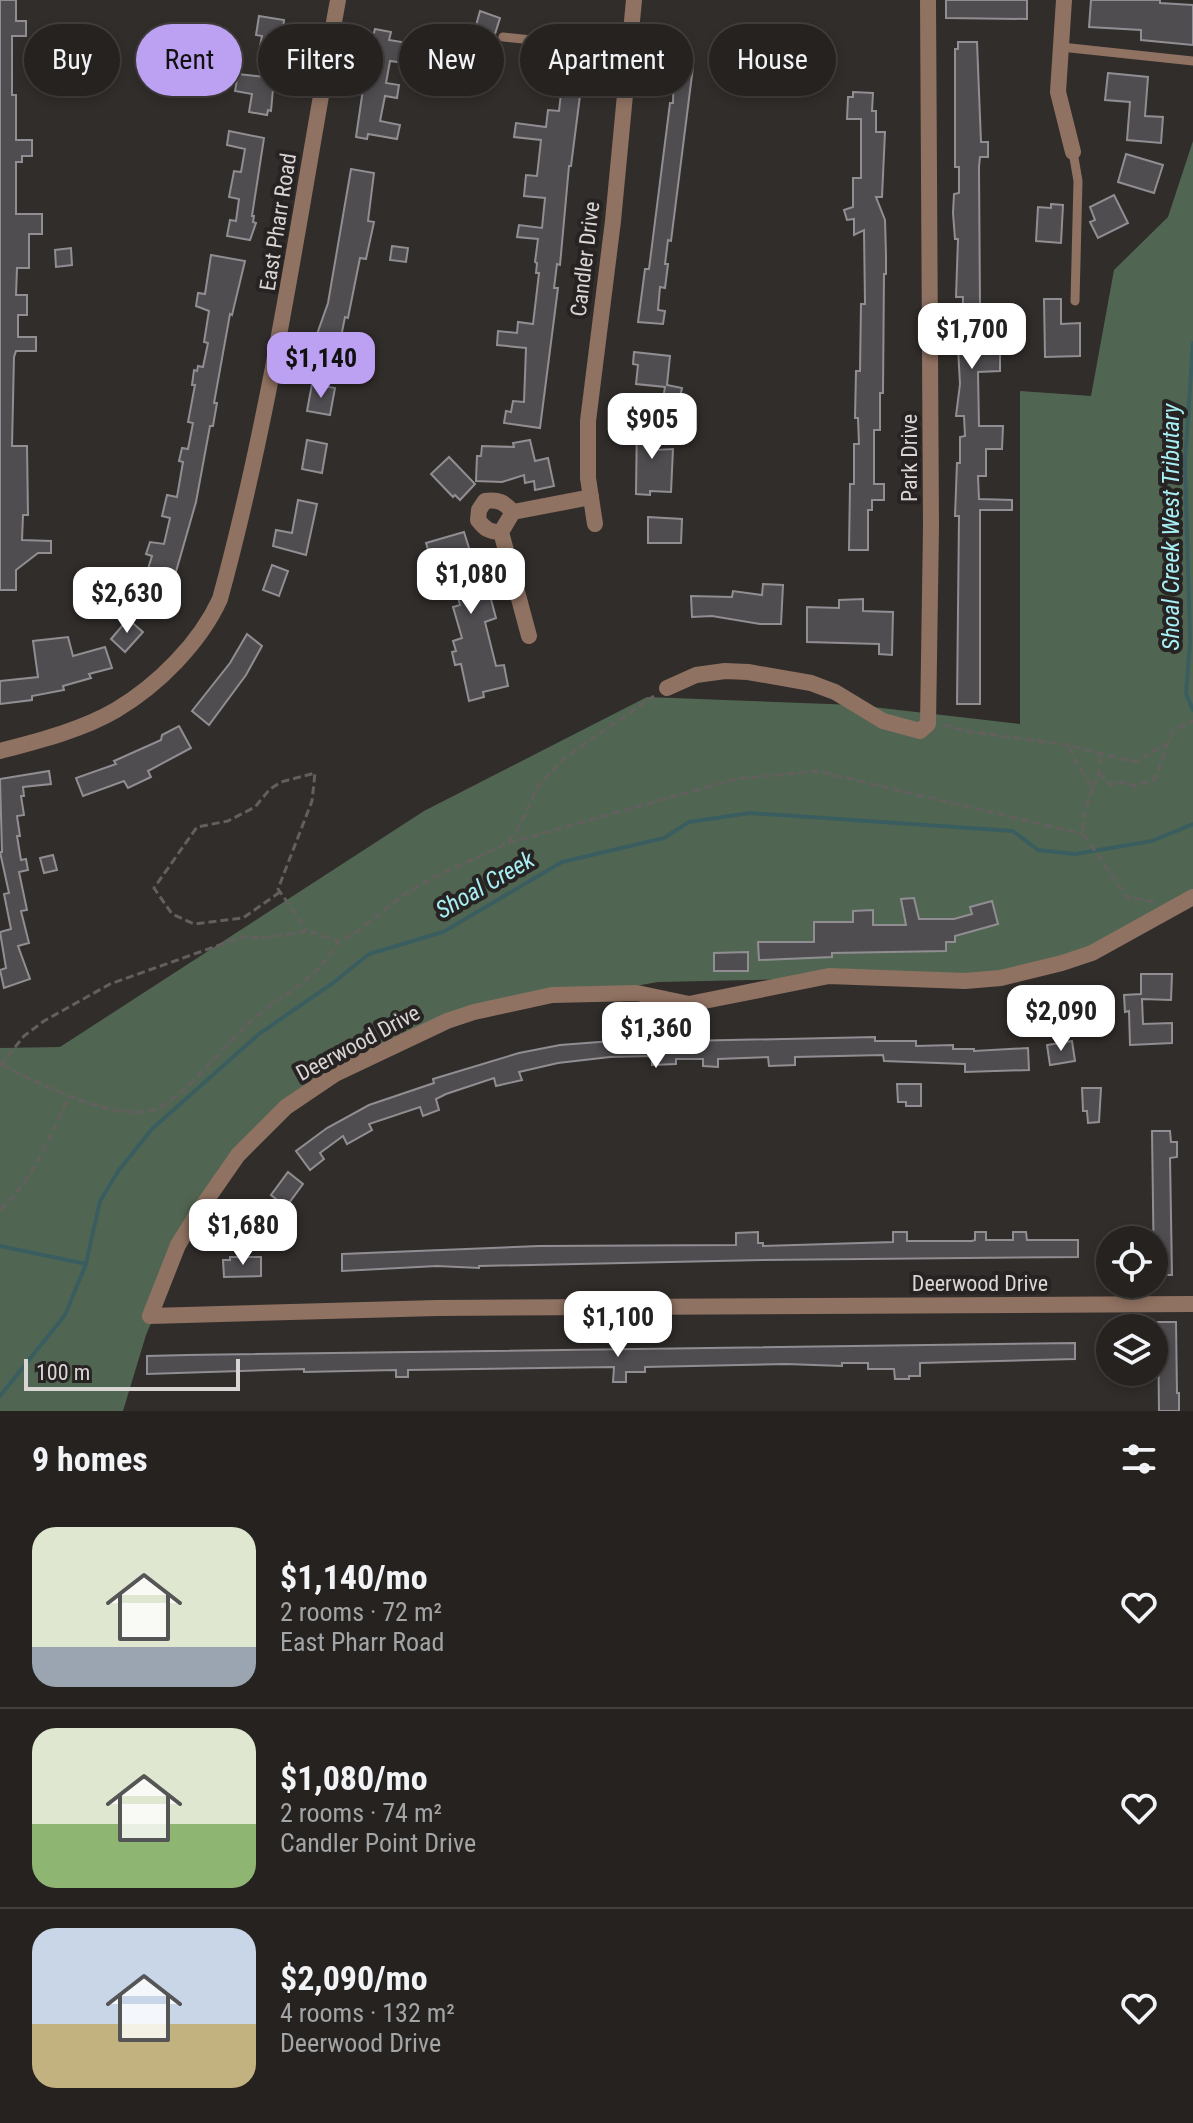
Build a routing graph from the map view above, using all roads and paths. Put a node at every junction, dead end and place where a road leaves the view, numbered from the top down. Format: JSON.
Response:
{"nodes":[{"id":1,"x":338,"y":0,"type":"edge"},
{"id":2,"x":634,"y":0,"type":"edge"},
{"id":3,"x":928,"y":0,"type":"edge"},
{"id":4,"x":1064,"y":0,"type":"edge"},
{"id":5,"x":632,"y":24,"type":"edge"},
{"id":6,"x":1061,"y":47,"type":"junction"},
{"id":7,"x":1193,"y":61,"type":"edge"},
{"id":8,"x":625,"y":96,"type":"edge"},
{"id":9,"x":1073,"y":152,"type":"joint"},
{"id":10,"x":1075,"y":301,"type":"dead end"},
{"id":11,"x":591,"y":497,"type":"junction"},
{"id":12,"x":513,"y":512,"type":"junction"},
{"id":13,"x":595,"y":524,"type":"dead end"},
{"id":14,"x":501,"y":532,"type":"junction"},
{"id":15,"x":529,"y":636,"type":"dead end"},
{"id":16,"x":667,"y":688,"type":"joint"},
{"id":17,"x":1193,"y":721,"type":"edge"},
{"id":18,"x":928,"y":724,"type":"junction"},
{"id":19,"x":1166,"y":744,"type":"junction"},
{"id":20,"x":1068,"y":745,"type":"junction"},
{"id":21,"x":0,"y":751,"type":"edge"},
{"id":22,"x":1100,"y":752,"type":"junction"},
{"id":23,"x":1099,"y":773,"type":"junction"},
{"id":24,"x":1093,"y":787,"type":"junction"},
{"id":25,"x":1083,"y":834,"type":"junction"},
{"id":26,"x":507,"y":843,"type":"junction"},
{"id":27,"x":280,"y":892,"type":"junction"},
{"id":28,"x":1193,"y":897,"type":"edge"},
{"id":29,"x":1170,"y":910,"type":"junction"},
{"id":30,"x":308,"y":931,"type":"junction"},
{"id":31,"x":339,"y":941,"type":"junction"},
{"id":32,"x":1,"y":1066,"type":"edge"},
{"id":33,"x":68,"y":1097,"type":"junction"},
{"id":34,"x":0,"y":1210,"type":"edge"},
{"id":35,"x":1193,"y":1304,"type":"edge"}],
"edges":[{"from":1,"to":21,"type":"street","name":"East Pharr Road"},
{"from":2,"to":5,"type":"street","name":"Candler Drive"},
{"from":3,"to":18,"type":"street","name":"Park Drive"},
{"from":4,"to":6,"type":"street"},
{"from":6,"to":7,"type":"lane"},
{"from":6,"to":9,"type":"street"},
{"from":8,"to":11,"type":"street","name":"Candler Drive"},
{"from":9,"to":10,"type":"lane"},
{"from":11,"to":12,"type":"street"},
{"from":11,"to":13,"type":"street","name":"Candler Drive"},
{"from":12,"to":14,"type":"street"},
{"from":12,"to":14,"type":"street"},
{"from":14,"to":15,"type":"street"},
{"from":16,"to":18,"type":"street"},
{"from":16,"to":26,"type":"path"},
{"from":17,"to":19,"type":"path"},
{"from":18,"to":20,"type":"path"},
{"from":19,"to":22,"type":"path"},
{"from":19,"to":23,"type":"path"},
{"from":20,"to":22,"type":"path"},
{"from":20,"to":24,"type":"path"},
{"from":22,"to":23,"type":"path"},
{"from":23,"to":24,"type":"path"},
{"from":24,"to":25,"type":"path"},
{"from":25,"to":26,"type":"path"},
{"from":25,"to":29,"type":"path"},
{"from":26,"to":31,"type":"path"},
{"from":27,"to":27,"type":"path"},
{"from":27,"to":30,"type":"path"},
{"from":28,"to":29,"type":"street","name":"Deerwood Drive"},
{"from":29,"to":35,"type":"street","name":"Deerwood Drive"},
{"from":30,"to":31,"type":"path"},
{"from":30,"to":32,"type":"path"},
{"from":31,"to":33,"type":"path"},
{"from":32,"to":33,"type":"path"},
{"from":33,"to":34,"type":"path"}]}
